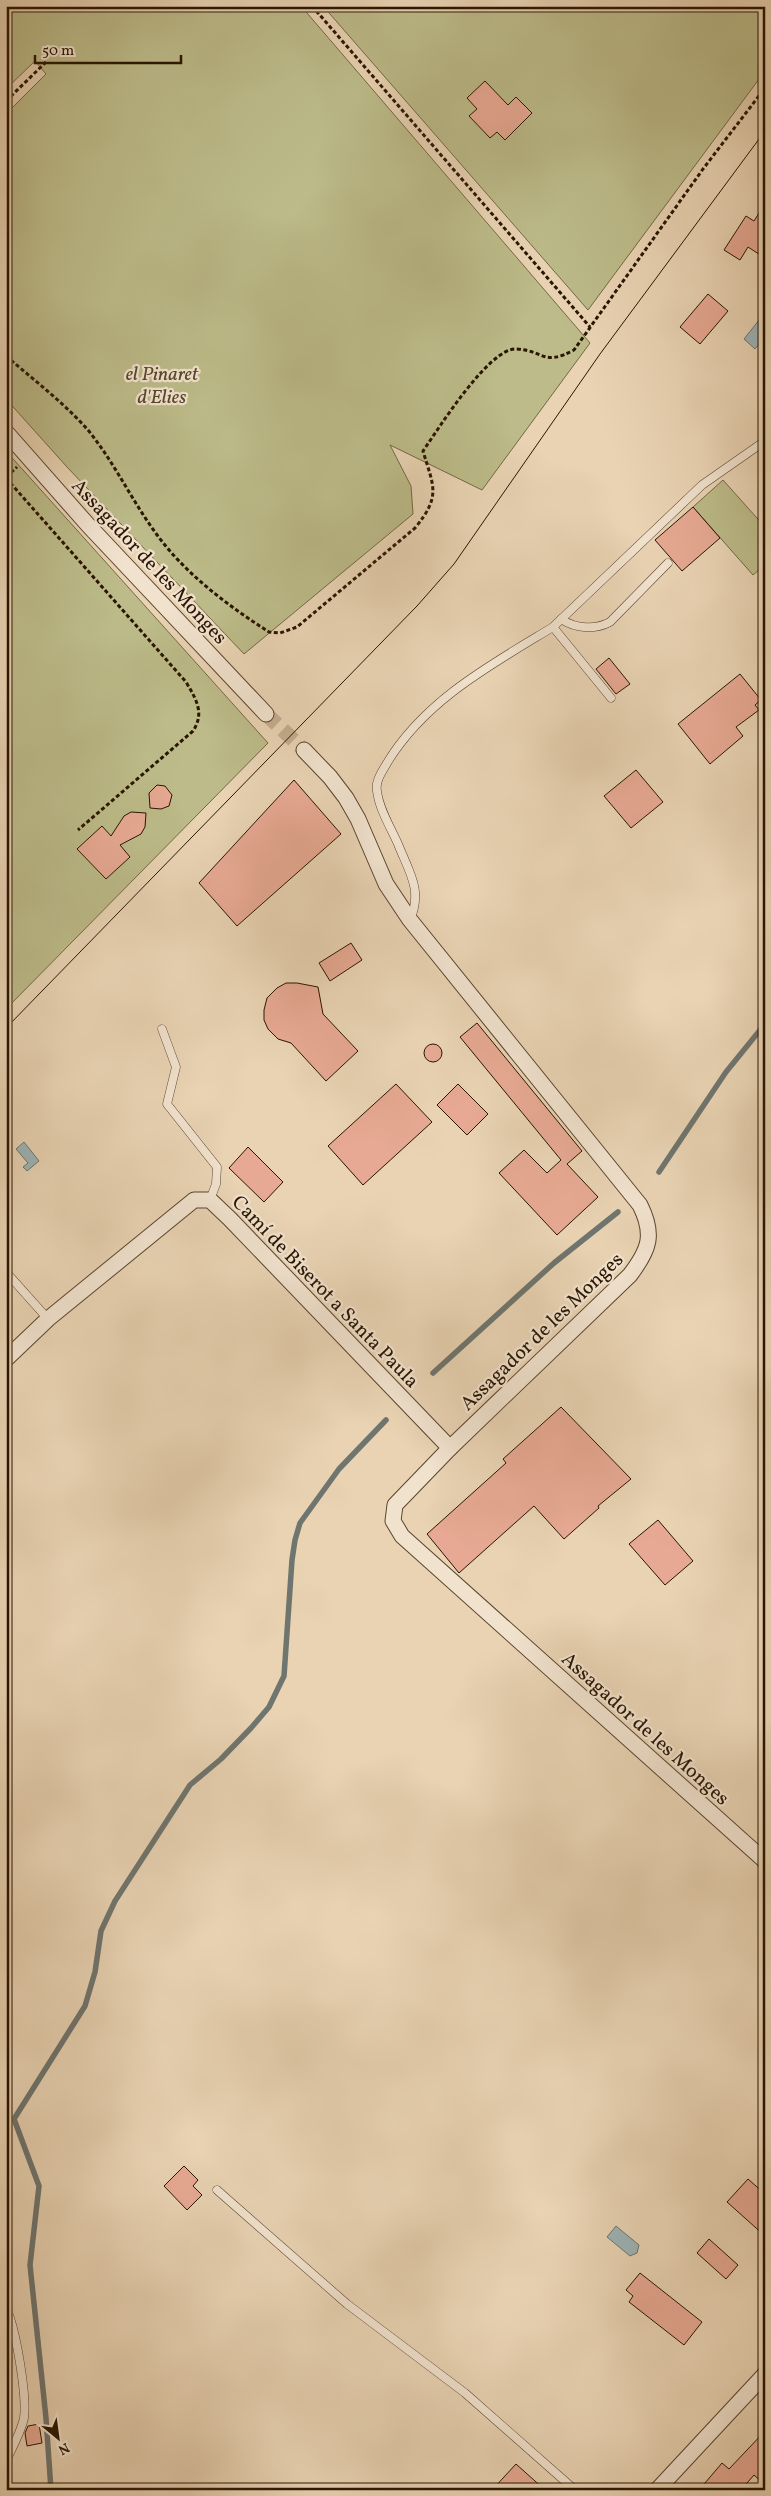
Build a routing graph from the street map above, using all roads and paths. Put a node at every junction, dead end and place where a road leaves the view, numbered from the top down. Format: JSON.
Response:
{"nodes":[{"id":1,"x":312,"y":6,"type":"edge"},
{"id":2,"x":46,"y":62,"type":"dead end"},
{"id":3,"x":765,"y":88,"type":"edge"},
{"id":4,"x":6,"y":101,"type":"edge"},
{"id":5,"x":590,"y":327,"type":"junction"},
{"id":6,"x":6,"y":356,"type":"edge"},
{"id":7,"x":6,"y":432,"type":"edge"},
{"id":8,"x":765,"y":441,"type":"edge"},
{"id":9,"x":6,"y":478,"type":"edge"},
{"id":10,"x":668,"y":563,"type":"dead end"},
{"id":11,"x":561,"y":619,"type":"junction"},
{"id":12,"x":553,"y":627,"type":"junction"},
{"id":13,"x":611,"y":698,"type":"dead end"},
{"id":14,"x":266,"y":714,"type":"tunnel mouth"},
{"id":15,"x":304,"y":750,"type":"tunnel mouth"},
{"id":16,"x":78,"y":830,"type":"dead end"},
{"id":17,"x":410,"y":920,"type":"junction"},
{"id":18,"x":162,"y":1029,"type":"dead end"},
{"id":19,"x":210,"y":1200,"type":"junction"},
{"id":20,"x":6,"y":1272,"type":"edge"},
{"id":21,"x":48,"y":1319,"type":"junction"},
{"id":22,"x":6,"y":1359,"type":"edge"},
{"id":23,"x":450,"y":1448,"type":"junction"},
{"id":24,"x":765,"y":1861,"type":"edge"},
{"id":25,"x":217,"y":2190,"type":"dead end"},
{"id":26,"x":6,"y":2308,"type":"edge"},
{"id":27,"x":765,"y":2374,"type":"edge"},
{"id":28,"x":6,"y":2461,"type":"edge"},
{"id":29,"x":575,"y":2490,"type":"edge"},
{"id":30,"x":657,"y":2490,"type":"edge"}],
"edges":[{"from":1,"to":5,"type":"path"},
{"from":2,"to":4,"type":"path"},
{"from":3,"to":5,"type":"path"},
{"from":5,"to":6,"type":"path"},
{"from":7,"to":14,"type":"street","name":"Assagador de les Monges"},
{"from":8,"to":11,"type":"lane"},
{"from":9,"to":16,"type":"path"},
{"from":10,"to":11,"type":"lane"},
{"from":11,"to":12,"type":"lane"},
{"from":12,"to":13,"type":"lane"},
{"from":12,"to":17,"type":"lane"},
{"from":15,"to":17,"type":"street","name":"Assagador de les Monges"},
{"from":17,"to":23,"type":"street","name":"Assagador de les Monges"},
{"from":18,"to":19,"type":"lane"},
{"from":19,"to":21,"type":"street","name":"Camí de Biserot a Santa Paula"},
{"from":19,"to":23,"type":"street","name":"Camí de Biserot a Santa Paula"},
{"from":20,"to":21,"type":"lane"},
{"from":21,"to":22,"type":"street","name":"Camí de Biserot a Santa Paula"},
{"from":23,"to":24,"type":"street","name":"Assagador de les Monges"},
{"from":25,"to":29,"type":"lane"},
{"from":26,"to":28,"type":"lane"},
{"from":27,"to":30,"type":"street"}]}
